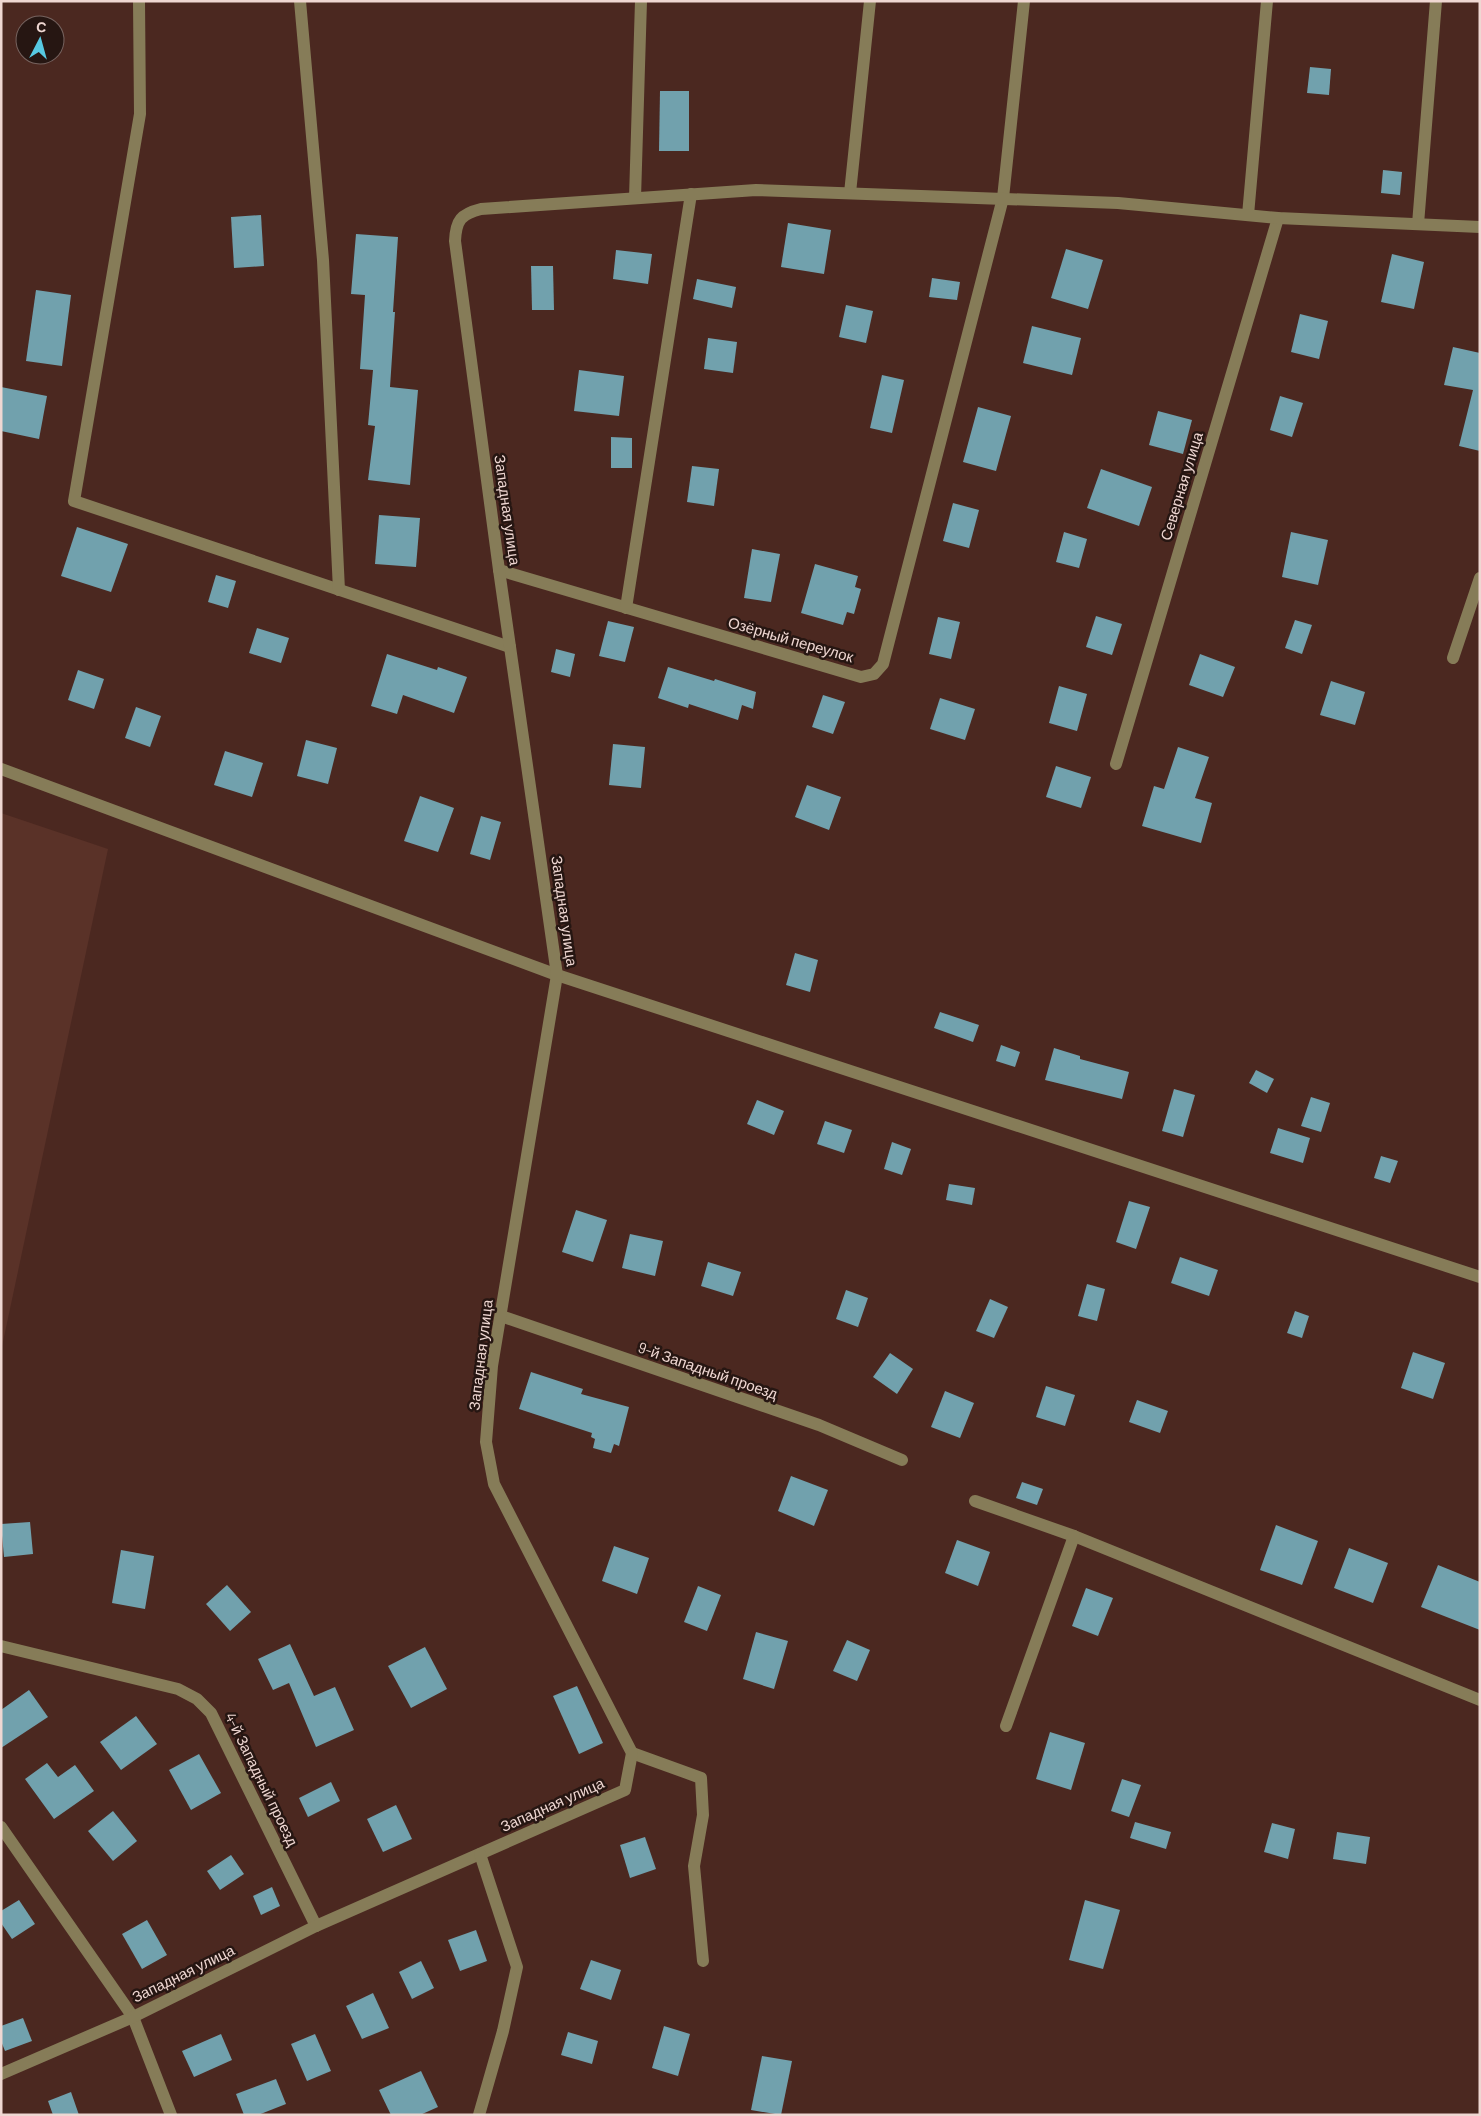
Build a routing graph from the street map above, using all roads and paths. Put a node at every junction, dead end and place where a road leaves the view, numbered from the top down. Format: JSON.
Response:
{"nodes":[{"id":1,"x":139,"y":1,"type":"edge"},
{"id":2,"x":300,"y":1,"type":"edge"},
{"id":3,"x":641,"y":1,"type":"edge"},
{"id":4,"x":870,"y":1,"type":"edge"},
{"id":5,"x":1024,"y":1,"type":"edge"},
{"id":6,"x":1267,"y":1,"type":"edge"},
{"id":7,"x":1436,"y":1,"type":"edge"},
{"id":8,"x":850,"y":193,"type":"junction"},
{"id":9,"x":691,"y":194,"type":"junction"},
{"id":10,"x":635,"y":198,"type":"junction"},
{"id":11,"x":1004,"y":198,"type":"junction"},
{"id":12,"x":1248,"y":215,"type":"junction"},
{"id":13,"x":1278,"y":218,"type":"junction"},
{"id":14,"x":1418,"y":224,"type":"junction"},
{"id":15,"x":1480,"y":227,"type":"edge"},
{"id":16,"x":499,"y":570,"type":"junction"},
{"id":17,"x":1480,"y":578,"type":"edge"},
{"id":18,"x":339,"y":590,"type":"junction"},
{"id":19,"x":626,"y":608,"type":"junction"},
{"id":20,"x":510,"y":647,"type":"junction"},
{"id":21,"x":1453,"y":658,"type":"dead end"},
{"id":22,"x":1116,"y":764,"type":"dead end"},
{"id":23,"x":1,"y":769,"type":"edge"},
{"id":24,"x":558,"y":976,"type":"junction"},
{"id":25,"x":1480,"y":1277,"type":"edge"},
{"id":26,"x":501,"y":1316,"type":"junction"},
{"id":27,"x":902,"y":1460,"type":"dead end"},
{"id":28,"x":975,"y":1502,"type":"dead end"},
{"id":29,"x":1074,"y":1536,"type":"junction"},
{"id":30,"x":1,"y":1646,"type":"edge"},
{"id":31,"x":1480,"y":1700,"type":"edge"},
{"id":32,"x":1006,"y":1726,"type":"dead end"},
{"id":33,"x":632,"y":1753,"type":"junction"},
{"id":34,"x":1,"y":1827,"type":"edge"},
{"id":35,"x":480,"y":1854,"type":"junction"},
{"id":36,"x":316,"y":1926,"type":"junction"},
{"id":37,"x":703,"y":1961,"type":"dead end"},
{"id":38,"x":133,"y":2017,"type":"junction"},
{"id":39,"x":1,"y":2074,"type":"edge"},
{"id":40,"x":171,"y":2115,"type":"edge"},
{"id":41,"x":479,"y":2115,"type":"edge"}],
"edges":[{"from":1,"to":18,"type":"street"},
{"from":2,"to":18,"type":"street"},
{"from":3,"to":10,"type":"street"},
{"from":4,"to":8,"type":"street"},
{"from":5,"to":11,"type":"street","name":"Озёрный переулок"},
{"from":6,"to":12,"type":"street"},
{"from":7,"to":14,"type":"street"},
{"from":8,"to":9,"type":"street"},
{"from":8,"to":11,"type":"street"},
{"from":9,"to":10,"type":"street"},
{"from":9,"to":19,"type":"street"},
{"from":10,"to":16,"type":"street","name":"Западная улица"},
{"from":11,"to":12,"type":"street"},
{"from":11,"to":19,"type":"street","name":"Озёрный переулок"},
{"from":12,"to":13,"type":"street"},
{"from":13,"to":14,"type":"street"},
{"from":13,"to":22,"type":"street","name":"Северная улица"},
{"from":14,"to":15,"type":"street"},
{"from":16,"to":19,"type":"street","name":"Озёрный переулок"},
{"from":16,"to":20,"type":"street","name":"Западная улица"},
{"from":17,"to":21,"type":"street"},
{"from":18,"to":20,"type":"street"},
{"from":20,"to":24,"type":"street","name":"Западная улица"},
{"from":23,"to":24,"type":"street"},
{"from":24,"to":25,"type":"street"},
{"from":24,"to":26,"type":"street","name":"Западная улица"},
{"from":26,"to":27,"type":"street","name":"9-й Западный проезд"},
{"from":26,"to":33,"type":"street","name":"Западная улица"},
{"from":28,"to":29,"type":"street"},
{"from":29,"to":31,"type":"street"},
{"from":29,"to":32,"type":"street"},
{"from":30,"to":36,"type":"street","name":"4-й Западный проезд"},
{"from":33,"to":35,"type":"street","name":"Западная улица"},
{"from":33,"to":37,"type":"street"},
{"from":34,"to":38,"type":"street"},
{"from":35,"to":36,"type":"street","name":"Западная улица"},
{"from":35,"to":41,"type":"street"},
{"from":36,"to":38,"type":"street","name":"Западная улица"},
{"from":38,"to":39,"type":"street","name":"Западная улица"},
{"from":38,"to":40,"type":"street"}]}
